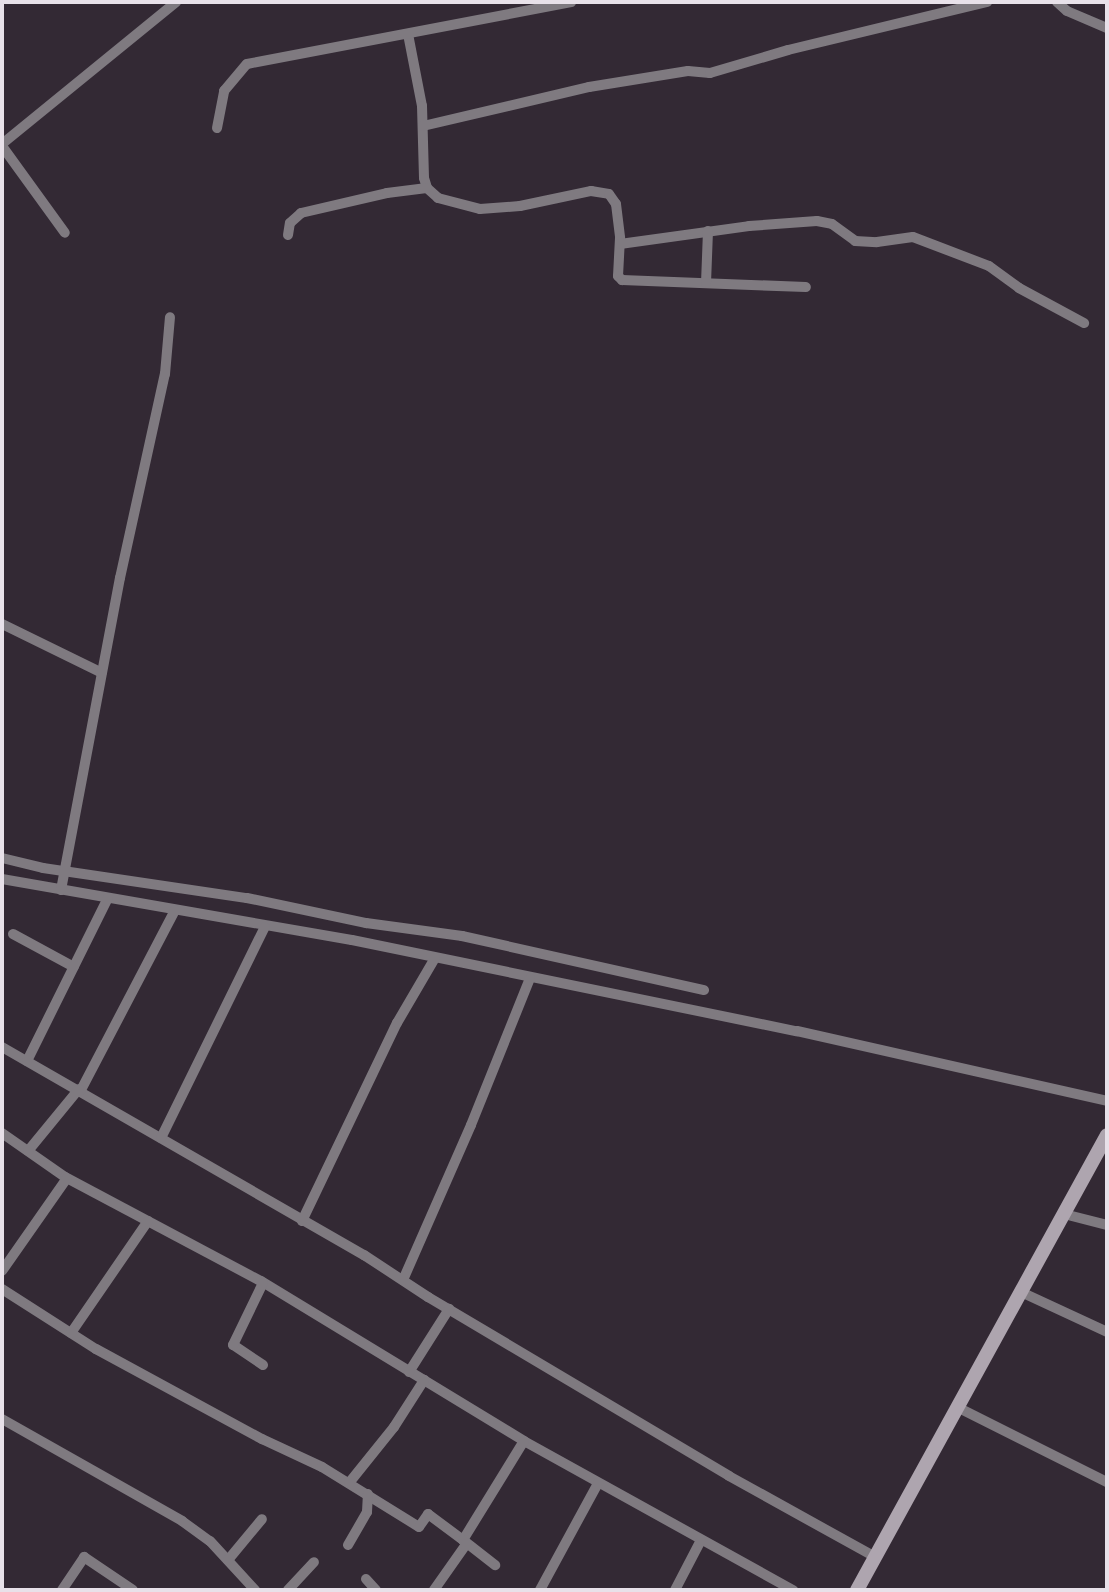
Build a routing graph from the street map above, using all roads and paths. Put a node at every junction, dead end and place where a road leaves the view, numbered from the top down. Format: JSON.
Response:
{"nodes":[{"id":1,"x":176,"y":2,"type":"edge"},
{"id":2,"x":571,"y":2,"type":"edge"},
{"id":3,"x":987,"y":2,"type":"edge"},
{"id":4,"x":1058,"y":2,"type":"edge"},
{"id":5,"x":1107,"y":28,"type":"edge"},
{"id":6,"x":408,"y":34,"type":"junction"},
{"id":7,"x":423,"y":126,"type":"junction"},
{"id":8,"x":217,"y":128,"type":"dead end"},
{"id":9,"x":2,"y":145,"type":"edge"},
{"id":10,"x":427,"y":188,"type":"junction"},
{"id":11,"x":708,"y":232,"type":"junction"},
{"id":12,"x":65,"y":233,"type":"dead end"},
{"id":13,"x":288,"y":235,"type":"dead end"},
{"id":14,"x":620,"y":244,"type":"junction"},
{"id":15,"x":706,"y":283,"type":"junction"},
{"id":16,"x":806,"y":287,"type":"dead end"},
{"id":17,"x":170,"y":317,"type":"dead end"},
{"id":18,"x":1084,"y":323,"type":"dead end"},
{"id":19,"x":2,"y":624,"type":"edge"},
{"id":20,"x":102,"y":673,"type":"junction"},
{"id":21,"x":2,"y":858,"type":"edge"},
{"id":22,"x":64,"y":870,"type":"junction"},
{"id":23,"x":2,"y":879,"type":"edge"},
{"id":24,"x":61,"y":890,"type":"junction"},
{"id":25,"x":108,"y":898,"type":"junction"},
{"id":26,"x":174,"y":910,"type":"junction"},
{"id":27,"x":265,"y":927,"type":"junction"},
{"id":28,"x":13,"y":934,"type":"dead end"},
{"id":29,"x":435,"y":958,"type":"junction"},
{"id":30,"x":74,"y":967,"type":"junction"},
{"id":31,"x":530,"y":978,"type":"junction"},
{"id":32,"x":704,"y":990,"type":"dead end"},
{"id":33,"x":2,"y":1047,"type":"edge"},
{"id":34,"x":27,"y":1060,"type":"junction"},
{"id":35,"x":80,"y":1089,"type":"junction"},
{"id":36,"x":1107,"y":1101,"type":"edge"},
{"id":37,"x":2,"y":1133,"type":"edge"},
{"id":38,"x":1107,"y":1135,"type":"edge"},
{"id":39,"x":161,"y":1138,"type":"junction"},
{"id":40,"x":28,"y":1151,"type":"junction"},
{"id":41,"x":67,"y":1178,"type":"junction"},
{"id":42,"x":1064,"y":1214,"type":"junction"},
{"id":43,"x":148,"y":1221,"type":"junction"},
{"id":44,"x":302,"y":1221,"type":"junction"},
{"id":45,"x":1107,"y":1225,"type":"edge"},
{"id":46,"x":2,"y":1271,"type":"edge"},
{"id":47,"x":403,"y":1280,"type":"junction"},
{"id":48,"x":264,"y":1283,"type":"junction"},
{"id":49,"x":2,"y":1289,"type":"edge"},
{"id":50,"x":1021,"y":1292,"type":"junction"},
{"id":51,"x":449,"y":1309,"type":"junction"},
{"id":52,"x":1107,"y":1332,"type":"edge"},
{"id":53,"x":71,"y":1333,"type":"junction"},
{"id":54,"x":263,"y":1365,"type":"dead end"},
{"id":55,"x":409,"y":1372,"type":"junction"},
{"id":56,"x":424,"y":1380,"type":"junction"},
{"id":57,"x":957,"y":1407,"type":"junction"},
{"id":58,"x":2,"y":1419,"type":"edge"},
{"id":59,"x":524,"y":1441,"type":"junction"},
{"id":60,"x":1107,"y":1482,"type":"edge"},
{"id":61,"x":349,"y":1483,"type":"junction"},
{"id":62,"x":598,"y":1483,"type":"junction"},
{"id":63,"x":368,"y":1494,"type":"junction"},
{"id":64,"x":262,"y":1519,"type":"dead end"},
{"id":65,"x":701,"y":1539,"type":"junction"},
{"id":66,"x":465,"y":1541,"type":"junction"},
{"id":67,"x":348,"y":1545,"type":"dead end"},
{"id":68,"x":875,"y":1557,"type":"junction"},
{"id":69,"x":228,"y":1560,"type":"junction"},
{"id":70,"x":314,"y":1562,"type":"dead end"},
{"id":71,"x":495,"y":1565,"type":"dead end"},
{"id":72,"x":366,"y":1579,"type":"dead end"},
{"id":73,"x":62,"y":1590,"type":"edge"},
{"id":74,"x":134,"y":1590,"type":"edge"},
{"id":75,"x":255,"y":1590,"type":"edge"},
{"id":76,"x":288,"y":1590,"type":"edge"},
{"id":77,"x":376,"y":1590,"type":"edge"},
{"id":78,"x":434,"y":1590,"type":"edge"},
{"id":79,"x":540,"y":1590,"type":"edge"},
{"id":80,"x":675,"y":1590,"type":"edge"},
{"id":81,"x":793,"y":1590,"type":"edge"},
{"id":82,"x":857,"y":1590,"type":"edge"}],
"edges":[{"from":1,"to":9,"type":"street"},
{"from":2,"to":6,"type":"street"},
{"from":3,"to":7,"type":"street"},
{"from":4,"to":5,"type":"street"},
{"from":6,"to":7,"type":"street"},
{"from":6,"to":8,"type":"street"},
{"from":7,"to":10,"type":"street"},
{"from":9,"to":12,"type":"street"},
{"from":10,"to":13,"type":"street"},
{"from":10,"to":14,"type":"street"},
{"from":11,"to":14,"type":"street"},
{"from":11,"to":15,"type":"street"},
{"from":11,"to":18,"type":"street"},
{"from":14,"to":15,"type":"street"},
{"from":15,"to":16,"type":"street"},
{"from":17,"to":20,"type":"street"},
{"from":19,"to":20,"type":"street"},
{"from":20,"to":22,"type":"street"},
{"from":21,"to":22,"type":"street"},
{"from":22,"to":24,"type":"street"},
{"from":22,"to":32,"type":"street"},
{"from":23,"to":24,"type":"street"},
{"from":24,"to":25,"type":"street"},
{"from":25,"to":26,"type":"street"},
{"from":25,"to":30,"type":"street"},
{"from":26,"to":27,"type":"street"},
{"from":26,"to":35,"type":"street"},
{"from":27,"to":29,"type":"street"},
{"from":27,"to":39,"type":"street"},
{"from":28,"to":30,"type":"street"},
{"from":29,"to":31,"type":"street"},
{"from":29,"to":44,"type":"street"},
{"from":30,"to":34,"type":"street"},
{"from":31,"to":36,"type":"street"},
{"from":31,"to":47,"type":"street"},
{"from":33,"to":34,"type":"street"},
{"from":34,"to":35,"type":"street"},
{"from":35,"to":39,"type":"street"},
{"from":35,"to":40,"type":"street"},
{"from":37,"to":40,"type":"street"},
{"from":38,"to":42,"type":"main road"},
{"from":39,"to":44,"type":"street"},
{"from":40,"to":41,"type":"street"},
{"from":41,"to":43,"type":"street"},
{"from":41,"to":46,"type":"street"},
{"from":42,"to":45,"type":"street"},
{"from":42,"to":50,"type":"main road"},
{"from":43,"to":48,"type":"street"},
{"from":43,"to":53,"type":"street"},
{"from":44,"to":47,"type":"street"},
{"from":47,"to":51,"type":"street"},
{"from":48,"to":54,"type":"street"},
{"from":48,"to":55,"type":"street"},
{"from":49,"to":53,"type":"street"},
{"from":50,"to":52,"type":"street"},
{"from":50,"to":57,"type":"main road"},
{"from":51,"to":55,"type":"street"},
{"from":51,"to":68,"type":"street"},
{"from":53,"to":61,"type":"street"},
{"from":55,"to":56,"type":"street"},
{"from":56,"to":59,"type":"street"},
{"from":56,"to":61,"type":"street"},
{"from":57,"to":60,"type":"street"},
{"from":57,"to":68,"type":"main road"},
{"from":58,"to":69,"type":"street"},
{"from":59,"to":62,"type":"street"},
{"from":59,"to":66,"type":"street"},
{"from":61,"to":63,"type":"street"},
{"from":62,"to":65,"type":"street"},
{"from":62,"to":79,"type":"street"},
{"from":63,"to":66,"type":"street"},
{"from":63,"to":67,"type":"street"},
{"from":64,"to":69,"type":"street"},
{"from":65,"to":80,"type":"street"},
{"from":65,"to":81,"type":"street"},
{"from":66,"to":71,"type":"street"},
{"from":66,"to":78,"type":"street"},
{"from":68,"to":82,"type":"main road"},
{"from":69,"to":75,"type":"street"},
{"from":70,"to":76,"type":"street"},
{"from":72,"to":77,"type":"street"},
{"from":73,"to":74,"type":"street"}]}
